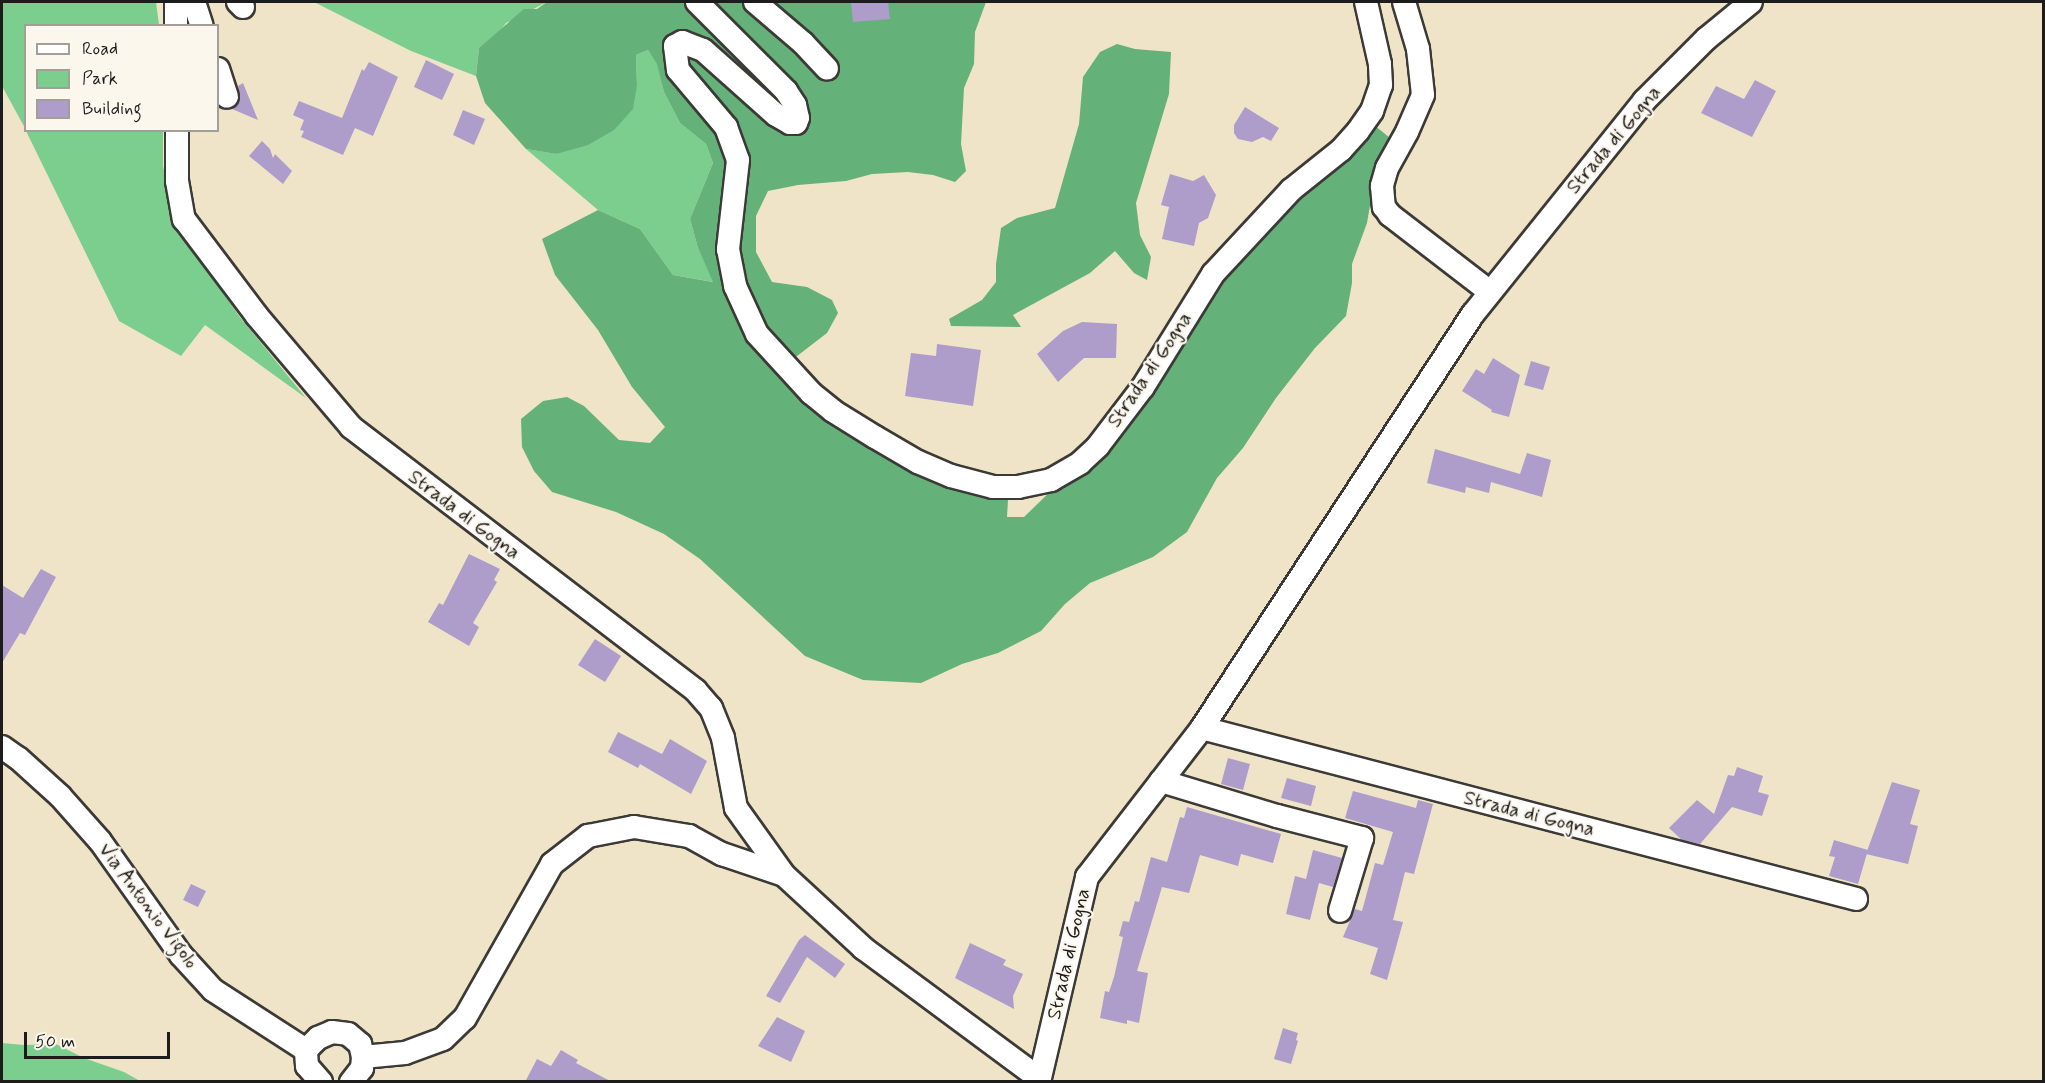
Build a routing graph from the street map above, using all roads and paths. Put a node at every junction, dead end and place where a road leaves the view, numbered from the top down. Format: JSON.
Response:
{"nodes":[{"id":1,"x":176,"y":2,"type":"edge"},
{"id":2,"x":194,"y":2,"type":"edge"},
{"id":3,"x":697,"y":2,"type":"edge"},
{"id":4,"x":754,"y":2,"type":"edge"},
{"id":5,"x":1366,"y":2,"type":"edge"},
{"id":6,"x":1404,"y":2,"type":"edge"},
{"id":7,"x":1751,"y":2,"type":"edge"},
{"id":8,"x":176,"y":24,"type":"edge"},
{"id":9,"x":201,"y":24,"type":"edge"},
{"id":10,"x":827,"y":69,"type":"dead end"},
{"id":11,"x":219,"y":72,"type":"edge"},
{"id":12,"x":227,"y":97,"type":"dead end"},
{"id":13,"x":177,"y":132,"type":"edge"},
{"id":14,"x":1220,"y":249,"type":"dead end"},
{"id":15,"x":1213,"y":274,"type":"junction"},
{"id":16,"x":1490,"y":292,"type":"junction"},
{"id":17,"x":1202,"y":728,"type":"junction"},
{"id":18,"x":2,"y":747,"type":"edge"},
{"id":19,"x":1161,"y":781,"type":"junction"},
{"id":20,"x":784,"y":875,"type":"junction"},
{"id":21,"x":1856,"y":899,"type":"dead end"},
{"id":22,"x":1340,"y":912,"type":"dead end"},
{"id":23,"x":306,"y":1050,"type":"junction"},
{"id":24,"x":363,"y":1057,"type":"junction"},
{"id":25,"x":1040,"y":1080,"type":"edge"},
{"id":26,"x":321,"y":1082,"type":"edge"},
{"id":27,"x":351,"y":1082,"type":"edge"}],
"edges":[{"from":1,"to":8,"type":"street"},
{"from":2,"to":9,"type":"street"},
{"from":3,"to":15,"type":"street","name":"Strada di Gogna"},
{"from":4,"to":10,"type":"street"},
{"from":5,"to":15,"type":"street","name":"Strada di Gogna"},
{"from":6,"to":16,"type":"street"},
{"from":7,"to":16,"type":"street","name":"Strada di Gogna"},
{"from":11,"to":12,"type":"street"},
{"from":13,"to":20,"type":"street","name":"Strada di Gogna"},
{"from":14,"to":15,"type":"street","name":"Strada di Gogna"},
{"from":16,"to":17,"type":"street","name":"Strada di Gogna"},
{"from":17,"to":19,"type":"street","name":"Strada di Gogna"},
{"from":17,"to":21,"type":"street","name":"Strada di Gogna"},
{"from":18,"to":23,"type":"street","name":"Via Antonio Vigolo"},
{"from":19,"to":22,"type":"street"},
{"from":19,"to":25,"type":"street","name":"Strada di Gogna"},
{"from":20,"to":24,"type":"street","name":"Strada di Gogna"},
{"from":20,"to":25,"type":"street","name":"Strada di Gogna"},
{"from":23,"to":24,"type":"street"},
{"from":23,"to":26,"type":"street"},
{"from":24,"to":27,"type":"street"}]}
